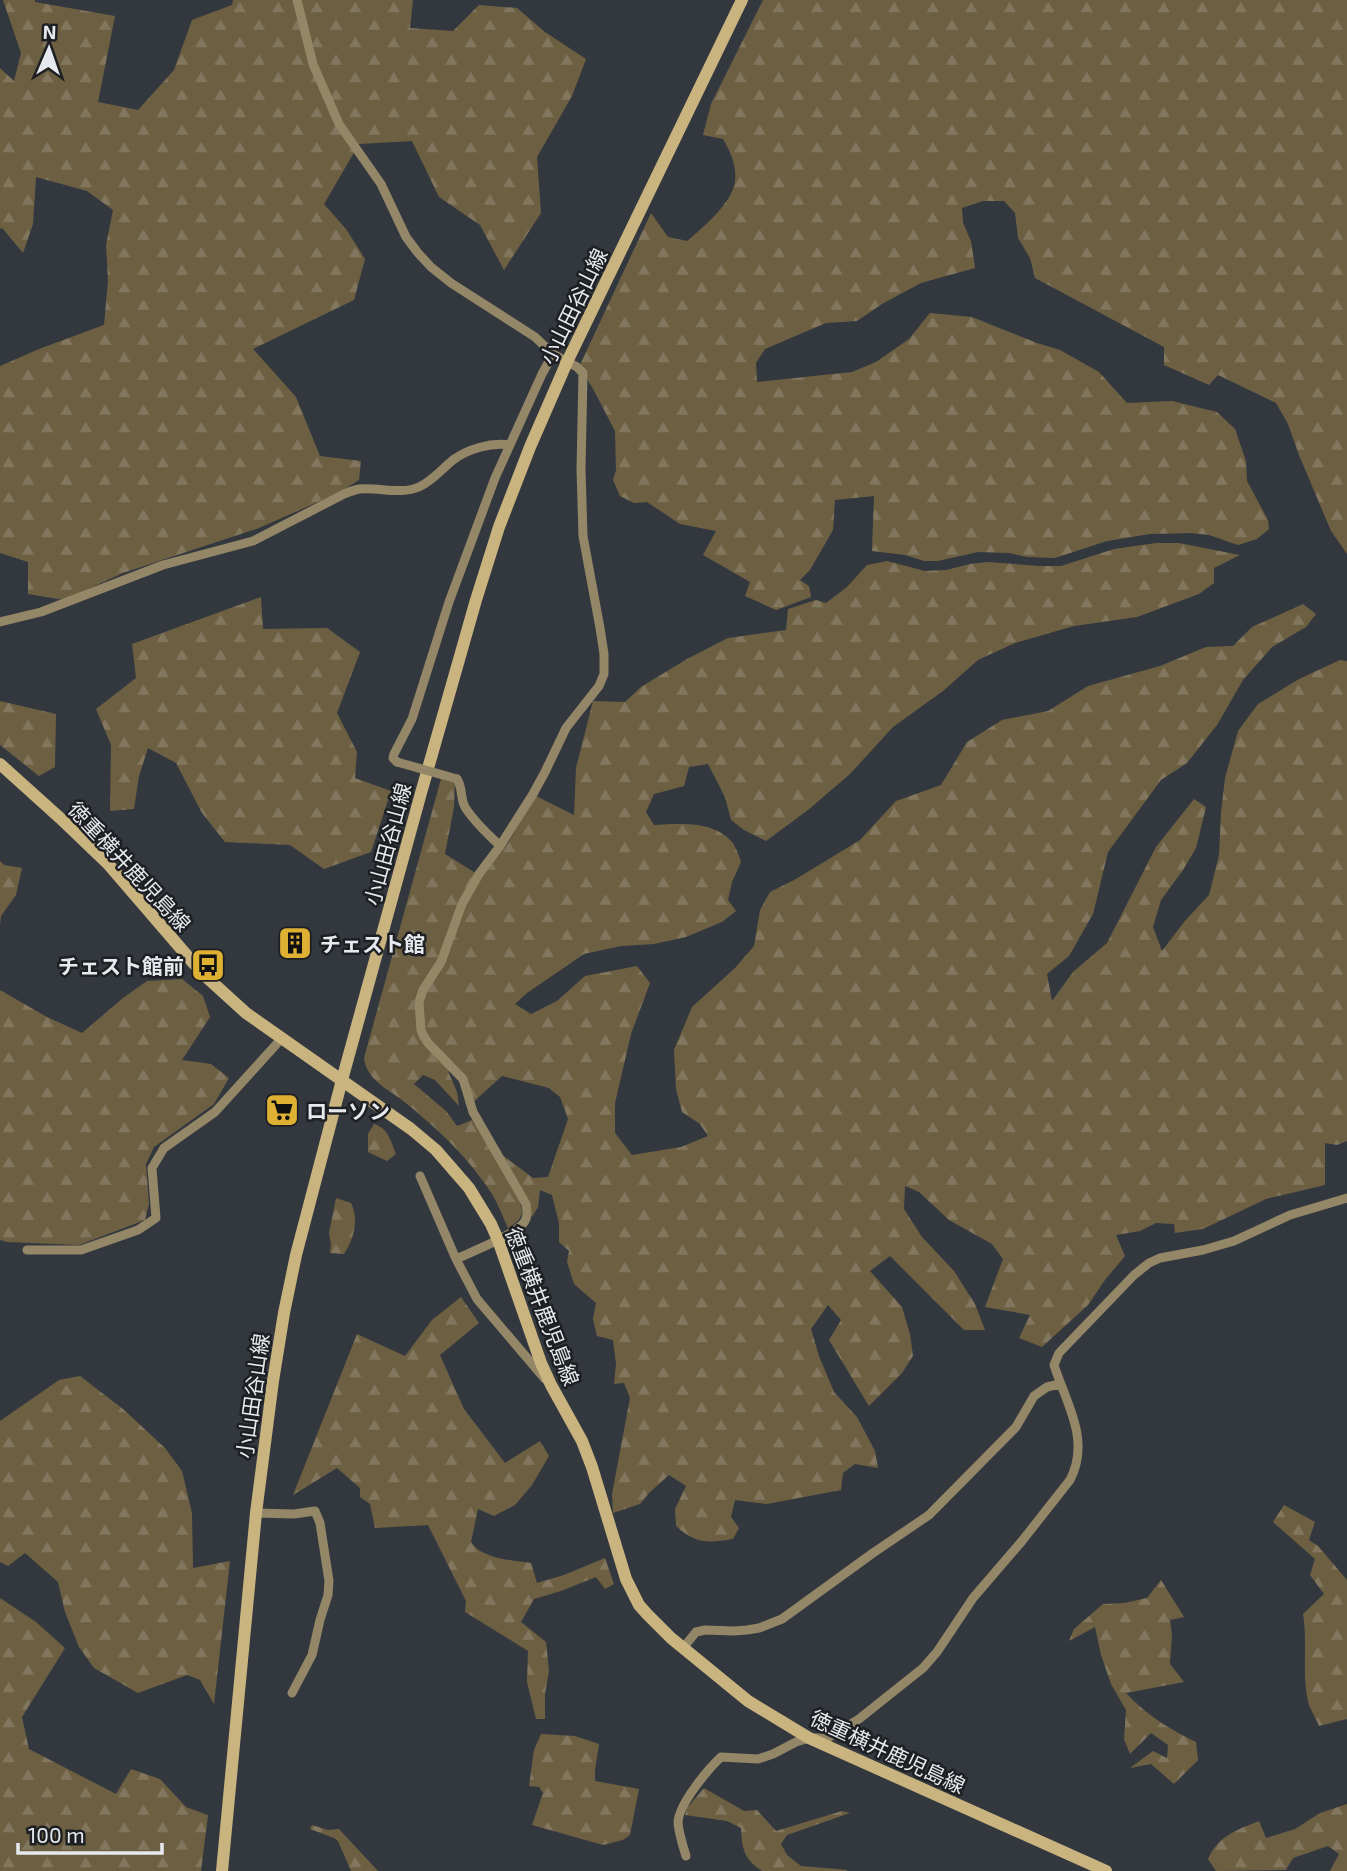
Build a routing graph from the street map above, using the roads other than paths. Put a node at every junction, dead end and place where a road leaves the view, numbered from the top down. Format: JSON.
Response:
{"nodes":[{"id":1,"x":297,"y":0,"type":"edge"},
{"id":2,"x":742,"y":0,"type":"edge"},
{"id":3,"x":553,"y":354,"type":"junction"},
{"id":4,"x":566,"y":362,"type":"junction"},
{"id":5,"x":510,"y":444,"type":"junction"},
{"id":6,"x":0,"y":622,"type":"edge"},
{"id":7,"x":0,"y":764,"type":"edge"},
{"id":8,"x":500,"y":846,"type":"junction"},
{"id":9,"x":282,"y":1038,"type":"junction"},
{"id":10,"x":342,"y":1080,"type":"junction"},
{"id":11,"x":420,"y":1176,"type":"dead end"},
{"id":12,"x":1347,"y":1198,"type":"edge"},
{"id":13,"x":498,"y":1240,"type":"junction"},
{"id":14,"x":27,"y":1250,"type":"dead end"},
{"id":15,"x":456,"y":1259,"type":"junction"},
{"id":16,"x":1060,"y":1384,"type":"junction"},
{"id":17,"x":551,"y":1385,"type":"junction"},
{"id":18,"x":256,"y":1513,"type":"junction"},
{"id":19,"x":683,"y":1648,"type":"junction"},
{"id":20,"x":292,"y":1693,"type":"dead end"},
{"id":21,"x":809,"y":1738,"type":"junction"},
{"id":22,"x":686,"y":1856,"type":"dead end"},
{"id":23,"x":222,"y":1871,"type":"edge"},
{"id":24,"x":1106,"y":1871,"type":"edge"}],
"edges":[{"from":1,"to":3,"type":"street"},
{"from":2,"to":4,"type":"main road","name":"小山田谷山線"},
{"from":3,"to":4,"type":"street"},
{"from":3,"to":5,"type":"street"},
{"from":4,"to":8,"type":"street"},
{"from":4,"to":10,"type":"main road","name":"小山田谷山線"},
{"from":5,"to":6,"type":"street"},
{"from":5,"to":8,"type":"street","bridge":true},
{"from":7,"to":9,"type":"main road","name":"徳重横井鹿児島線"},
{"from":8,"to":13,"type":"street"},
{"from":9,"to":10,"type":"main road","name":"徳重横井鹿児島線"},
{"from":9,"to":14,"type":"street"},
{"from":10,"to":13,"type":"main road","name":"徳重横井鹿児島線"},
{"from":10,"to":18,"type":"main road","name":"小山田谷山線"},
{"from":11,"to":15,"type":"street"},
{"from":12,"to":16,"type":"street"},
{"from":13,"to":15,"type":"street"},
{"from":13,"to":17,"type":"main road","name":"徳重横井鹿児島線"},
{"from":15,"to":17,"type":"street"},
{"from":16,"to":19,"type":"street"},
{"from":16,"to":21,"type":"street"},
{"from":17,"to":19,"type":"main road","name":"徳重横井鹿児島線"},
{"from":18,"to":20,"type":"street"},
{"from":18,"to":23,"type":"main road","name":"小山田谷山線"},
{"from":19,"to":21,"type":"main road","name":"徳重横井鹿児島線"},
{"from":21,"to":22,"type":"street"},
{"from":21,"to":24,"type":"main road","name":"徳重横井鹿児島線"}]}
